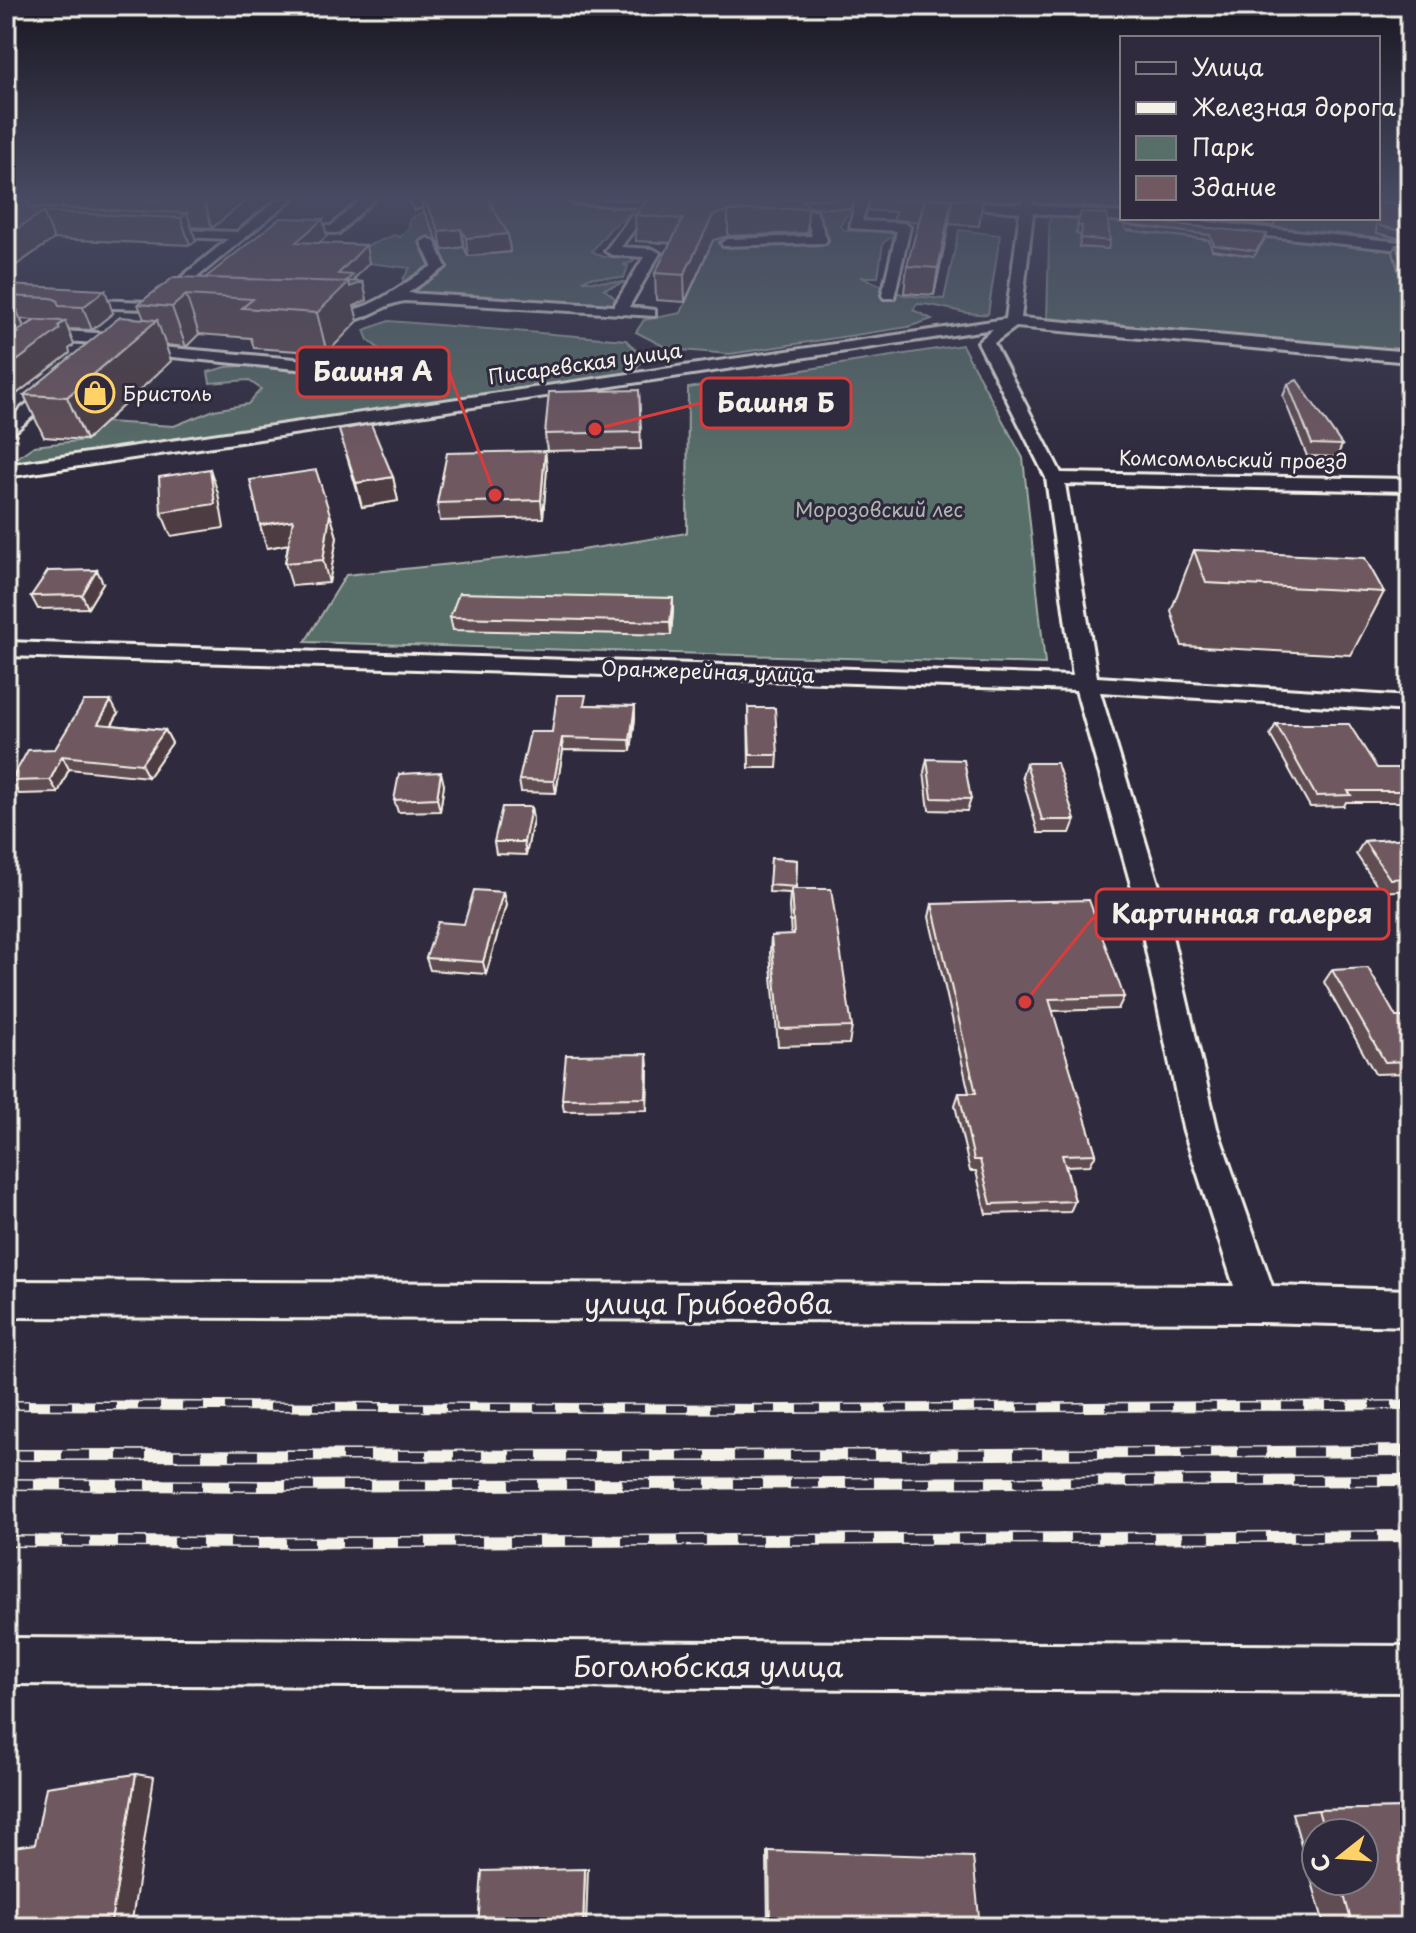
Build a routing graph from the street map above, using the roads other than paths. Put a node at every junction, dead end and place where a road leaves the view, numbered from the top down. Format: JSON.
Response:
{"nodes":[{"id":1,"x":174,"y":289,"type":"edge"},
{"id":2,"x":403,"y":289,"type":"edge"},
{"id":3,"x":632,"y":289,"type":"edge"},
{"id":4,"x":890,"y":289,"type":"edge"},
{"id":5,"x":1017,"y":289,"type":"edge"},
{"id":6,"x":889,"y":295,"type":"dead end"},
{"id":7,"x":389,"y":298,"type":"junction"},
{"id":8,"x":6,"y":301,"type":"edge"},
{"id":9,"x":198,"y":307,"type":"edge"},
{"id":10,"x":151,"y":308,"type":"junction"},
{"id":11,"x":619,"y":311,"type":"junction"},
{"id":12,"x":307,"y":313,"type":"edge"},
{"id":13,"x":650,"y":313,"type":"dead end"},
{"id":14,"x":1013,"y":322,"type":"junction"},
{"id":15,"x":20,"y":327,"type":"edge"},
{"id":16,"x":110,"y":343,"type":"junction"},
{"id":17,"x":1410,"y":357,"type":"edge"},
{"id":18,"x":6,"y":361,"type":"edge"},
{"id":19,"x":328,"y":367,"type":"dead end"},
{"id":20,"x":79,"y":369,"type":"edge"},
{"id":21,"x":7,"y":428,"type":"edge"},
{"id":22,"x":6,"y":471,"type":"edge"},
{"id":23,"x":1055,"y":478,"type":"junction"},
{"id":24,"x":1410,"y":485,"type":"edge"},
{"id":25,"x":6,"y":649,"type":"edge"},
{"id":26,"x":1086,"y":683,"type":"junction"},
{"id":27,"x":1410,"y":704,"type":"edge"},
{"id":28,"x":6,"y":1299,"type":"edge"},
{"id":29,"x":1259,"y":1304,"type":"junction"},
{"id":30,"x":1410,"y":1308,"type":"edge"},
{"id":31,"x":6,"y":1661,"type":"edge"},
{"id":32,"x":1410,"y":1669,"type":"edge"}],
"edges":[{"from":1,"to":10,"type":"street"},
{"from":2,"to":7,"type":"street"},
{"from":3,"to":11,"type":"street"},
{"from":4,"to":6,"type":"street"},
{"from":5,"to":14,"type":"street"},
{"from":7,"to":11,"type":"street"},
{"from":7,"to":12,"type":"street"},
{"from":8,"to":10,"type":"street"},
{"from":9,"to":10,"type":"street"},
{"from":10,"to":16,"type":"street"},
{"from":11,"to":13,"type":"street"},
{"from":14,"to":17,"type":"street","name":"Писаревская улица"},
{"from":14,"to":22,"type":"street","name":"Писаревская улица"},
{"from":14,"to":23,"type":"street"},
{"from":15,"to":16,"type":"street"},
{"from":16,"to":18,"type":"street"},
{"from":16,"to":19,"type":"street"},
{"from":20,"to":21,"type":"street"},
{"from":23,"to":24,"type":"street","name":"Комсомольский проезд"},
{"from":23,"to":26,"type":"street"},
{"from":25,"to":26,"type":"street","name":"Оранжерейная улица"},
{"from":26,"to":27,"type":"street","name":"Оранжерейная улица"},
{"from":26,"to":29,"type":"street"},
{"from":28,"to":29,"type":"street","name":"улица Грибоедова"},
{"from":29,"to":30,"type":"street","name":"улица Грибоедова"},
{"from":31,"to":32,"type":"street","name":"Боголюбская улица"}]}
